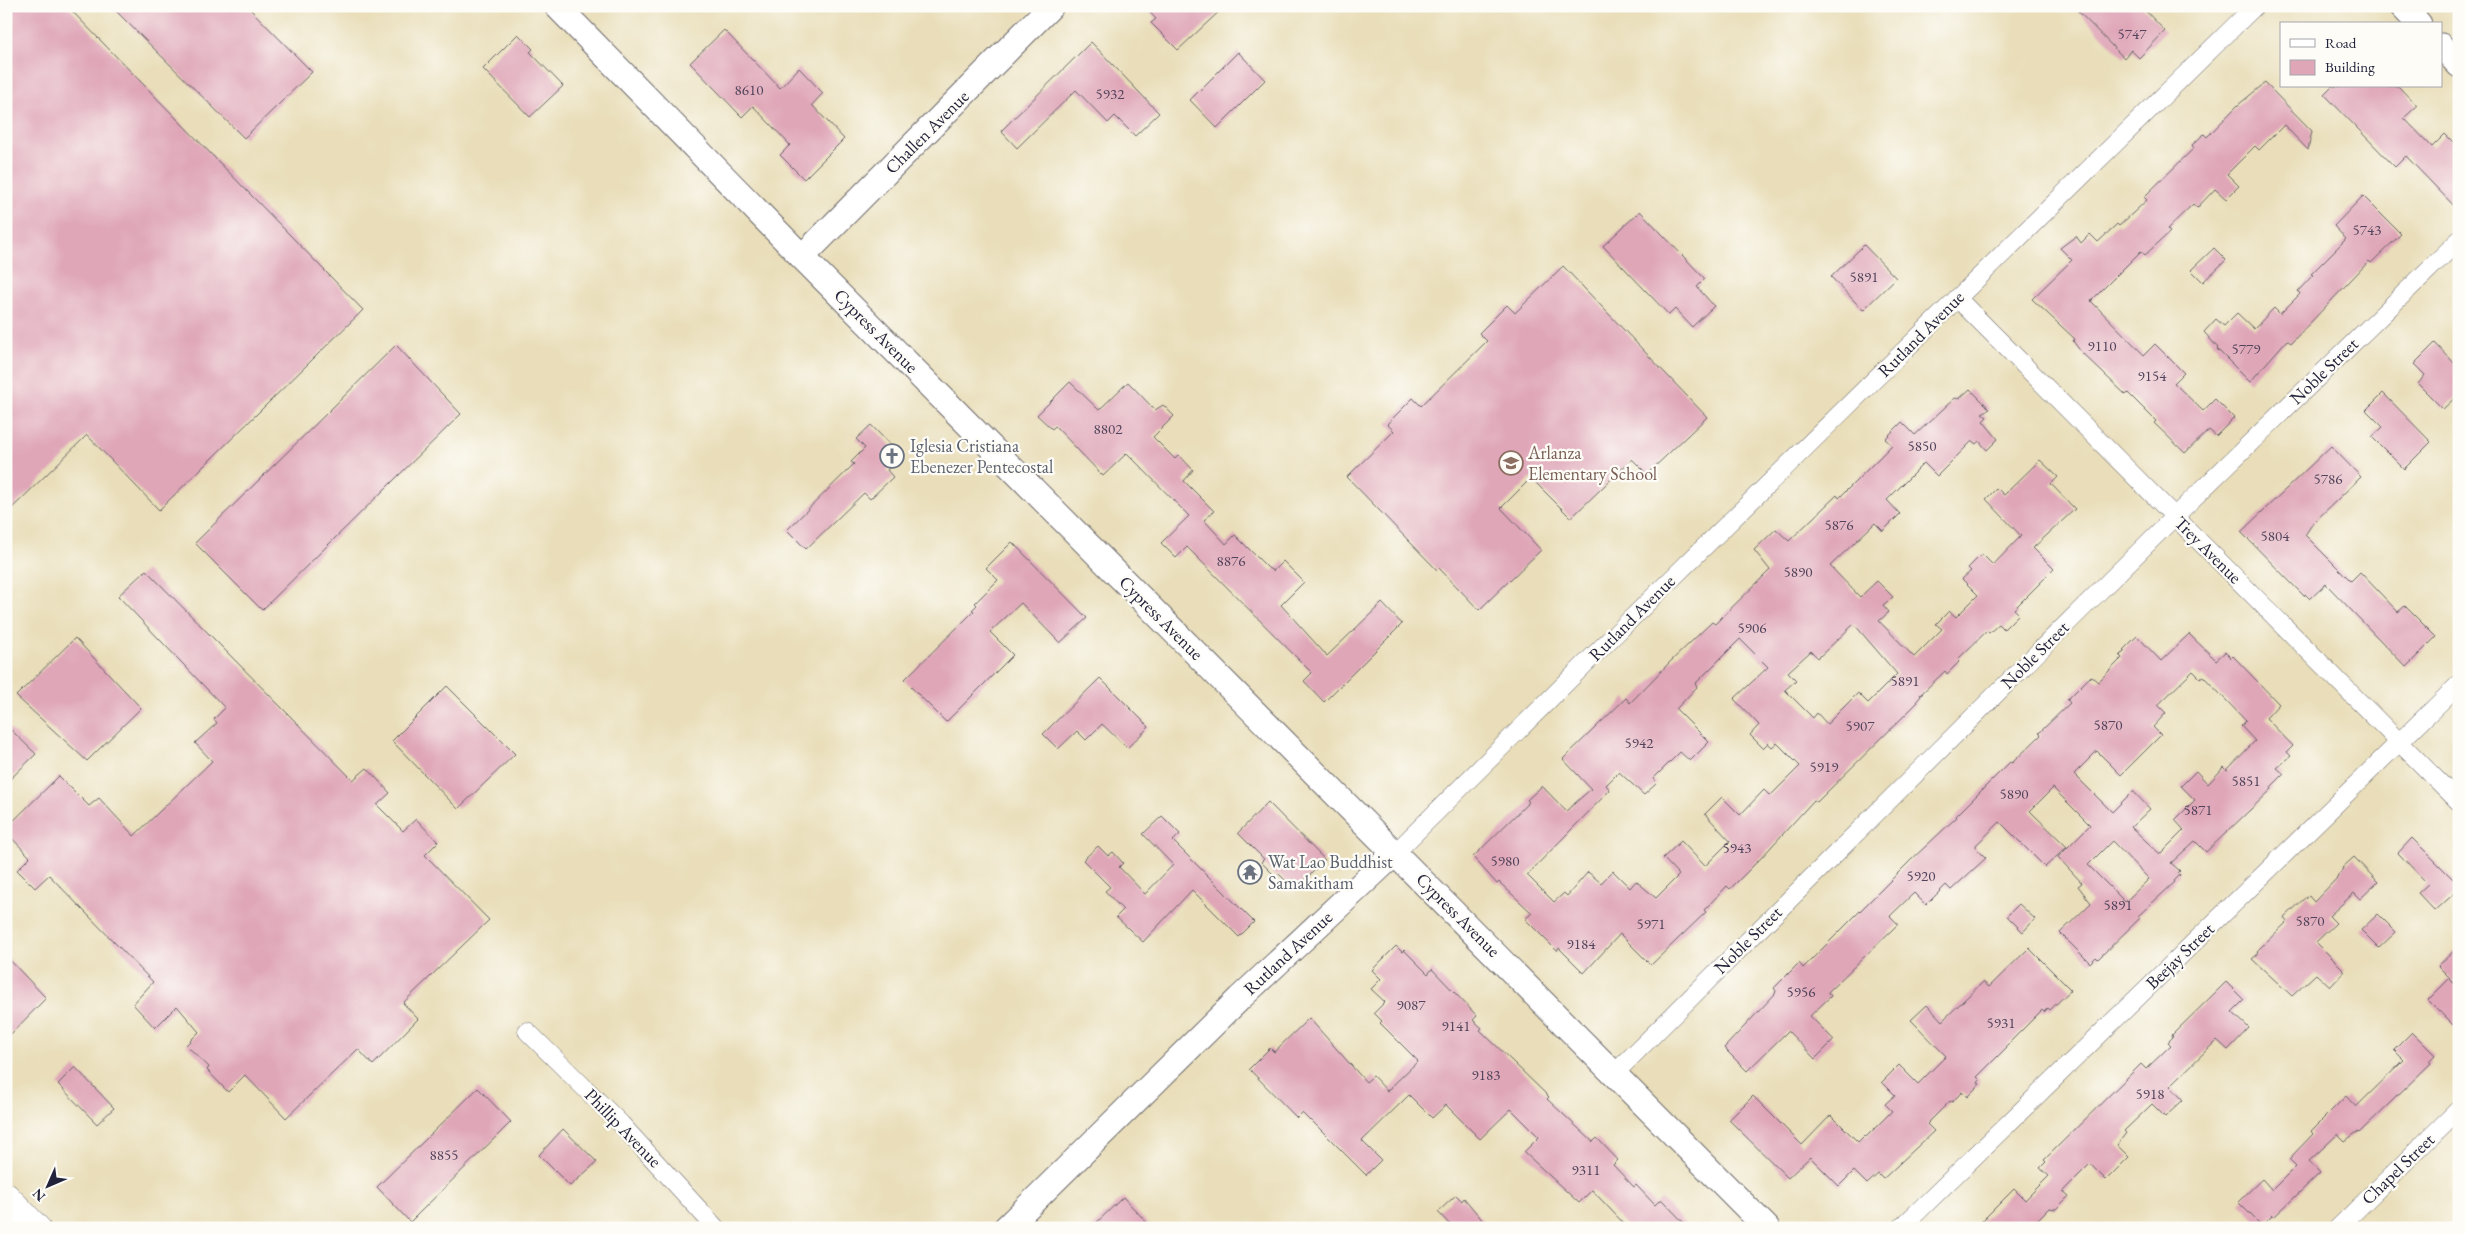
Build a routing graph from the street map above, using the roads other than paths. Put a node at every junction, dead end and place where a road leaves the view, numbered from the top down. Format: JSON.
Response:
{"nodes":[{"id":1,"x":557,"y":6,"type":"edge"},
{"id":2,"x":1051,"y":6,"type":"edge"},
{"id":3,"x":2255,"y":6,"type":"edge"},
{"id":4,"x":2402,"y":6,"type":"edge"},
{"id":5,"x":2417,"y":22,"type":"edge"},
{"id":6,"x":2442,"y":47,"type":"edge"},
{"id":7,"x":2459,"y":65,"type":"edge"},
{"id":8,"x":2459,"y":240,"type":"edge"},
{"id":9,"x":802,"y":257,"type":"junction"},
{"id":10,"x":1957,"y":298,"type":"junction"},
{"id":11,"x":2174,"y":517,"type":"junction"},
{"id":12,"x":2459,"y":684,"type":"edge"},
{"id":13,"x":2399,"y":742,"type":"junction"},
{"id":14,"x":2459,"y":802,"type":"edge"},
{"id":15,"x":1395,"y":853,"type":"junction"},
{"id":16,"x":527,"y":1031,"type":"dead end"},
{"id":17,"x":1614,"y":1073,"type":"junction"},
{"id":18,"x":2459,"y":1109,"type":"edge"},
{"id":19,"x":6,"y":1197,"type":"edge"},
{"id":20,"x":36,"y":1228,"type":"edge"},
{"id":21,"x":716,"y":1228,"type":"edge"},
{"id":22,"x":1006,"y":1228,"type":"edge"},
{"id":23,"x":1767,"y":1228,"type":"edge"},
{"id":24,"x":1901,"y":1228,"type":"edge"},
{"id":25,"x":2338,"y":1228,"type":"edge"}],
"edges":[{"from":1,"to":9,"type":"street","name":"Cypress Avenue"},
{"from":2,"to":9,"type":"street","name":"Challen Avenue"},
{"from":3,"to":10,"type":"street","name":"Rutland Avenue"},
{"from":4,"to":5,"type":"street"},
{"from":6,"to":7,"type":"street"},
{"from":8,"to":11,"type":"street","name":"Noble Street"},
{"from":9,"to":15,"type":"street","name":"Cypress Avenue"},
{"from":10,"to":11,"type":"street","name":"Trey Avenue"},
{"from":10,"to":15,"type":"street","name":"Rutland Avenue"},
{"from":11,"to":13,"type":"street","name":"Trey Avenue"},
{"from":11,"to":17,"type":"street","name":"Noble Street"},
{"from":12,"to":13,"type":"street","name":"Beejay Street"},
{"from":13,"to":14,"type":"street","name":"Trey Avenue"},
{"from":13,"to":24,"type":"street","name":"Beejay Street"},
{"from":15,"to":17,"type":"street","name":"Cypress Avenue"},
{"from":15,"to":22,"type":"street","name":"Rutland Avenue"},
{"from":16,"to":21,"type":"street","name":"Phillip Avenue"},
{"from":17,"to":23,"type":"street","name":"Cypress Avenue"},
{"from":18,"to":25,"type":"street","name":"Chapel Street"},
{"from":19,"to":20,"type":"main road"}]}
